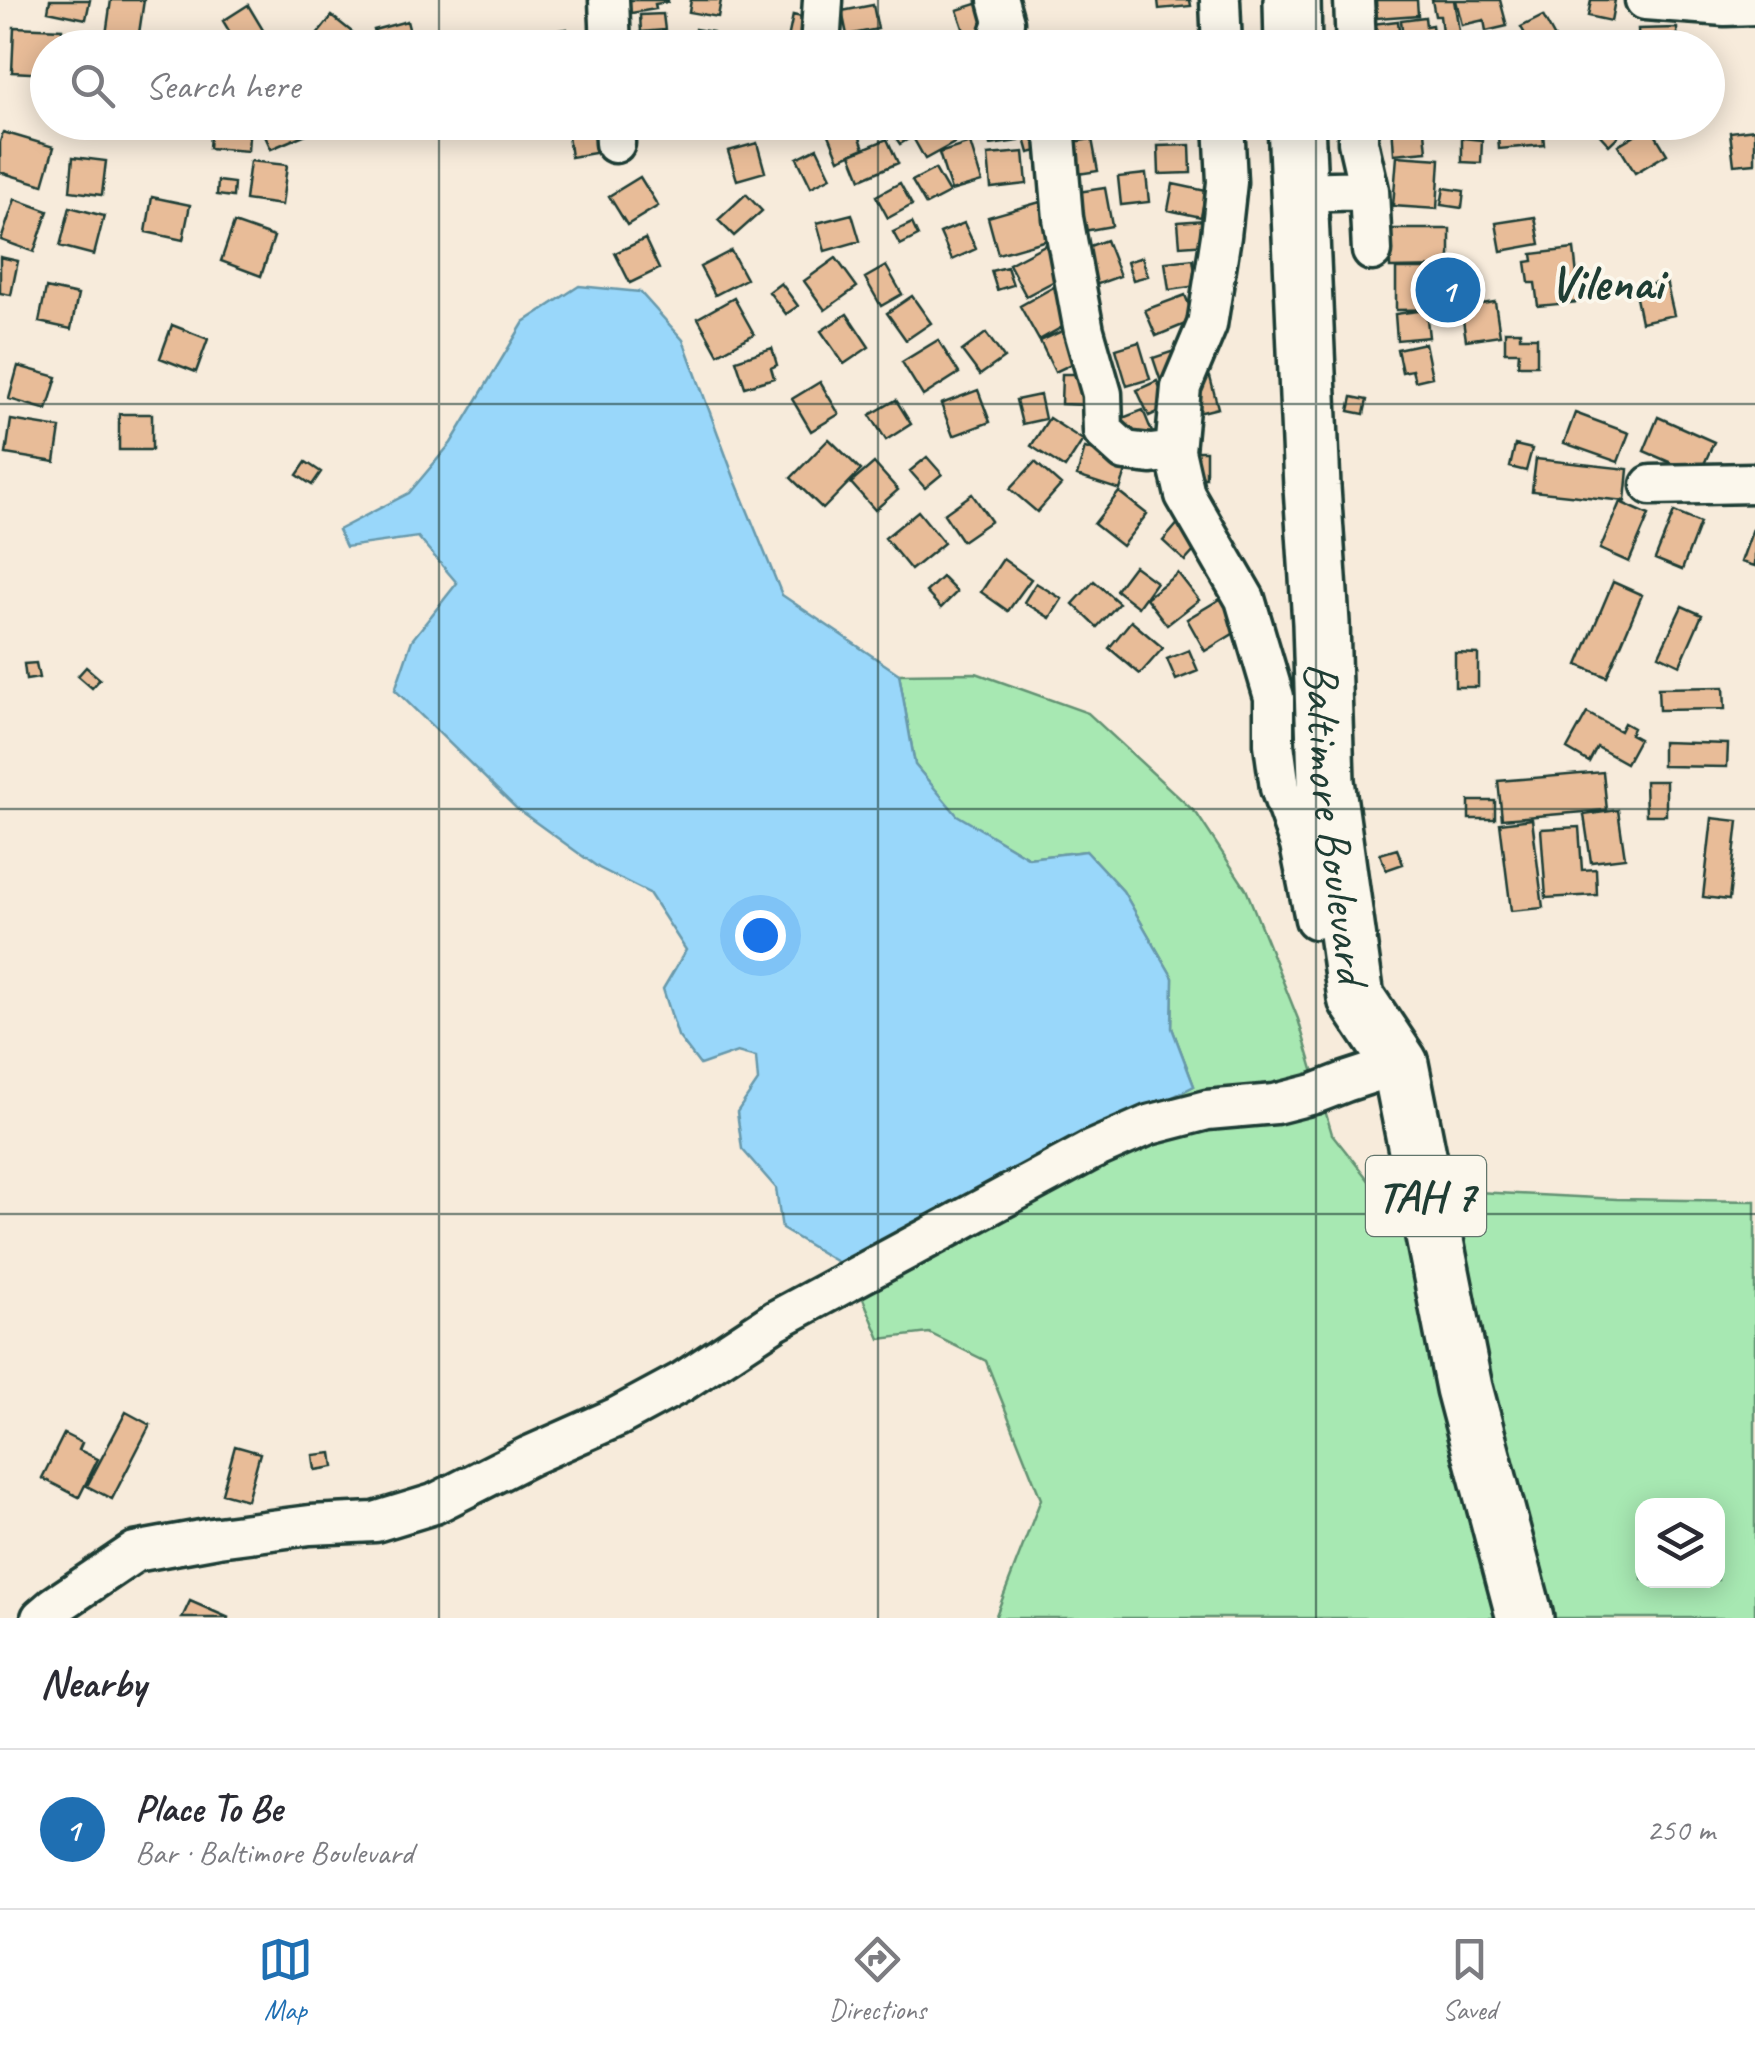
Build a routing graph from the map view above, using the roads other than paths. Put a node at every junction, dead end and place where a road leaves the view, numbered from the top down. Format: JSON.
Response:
{"nodes":[{"id":1,"x":609,"y":0,"type":"edge"},
{"id":2,"x":823,"y":0,"type":"edge"},
{"id":3,"x":998,"y":0,"type":"edge"},
{"id":4,"x":1220,"y":0,"type":"edge"},
{"id":5,"x":1292,"y":0,"type":"edge"},
{"id":6,"x":1354,"y":0,"type":"edge"},
{"id":7,"x":1645,"y":0,"type":"edge"},
{"id":8,"x":1755,"y":6,"type":"edge"},
{"id":9,"x":610,"y":30,"type":"edge"},
{"id":10,"x":821,"y":30,"type":"edge"},
{"id":11,"x":1001,"y":30,"type":"edge"},
{"id":12,"x":1221,"y":30,"type":"edge"},
{"id":13,"x":1293,"y":30,"type":"edge"},
{"id":14,"x":1355,"y":30,"type":"edge"},
{"id":15,"x":1056,"y":140,"type":"edge"},
{"id":16,"x":1225,"y":140,"type":"edge"},
{"id":17,"x":1297,"y":140,"type":"edge"},
{"id":18,"x":1358,"y":140,"type":"edge"},
{"id":19,"x":1370,"y":190,"type":"junction"},
{"id":20,"x":1298,"y":192,"type":"junction"},
{"id":21,"x":1372,"y":251,"type":"dead end"},
{"id":22,"x":1175,"y":452,"type":"junction"},
{"id":23,"x":1755,"y":483,"type":"edge"},
{"id":24,"x":1651,"y":485,"type":"dead end"},
{"id":25,"x":1315,"y":919,"type":"dead end"},
{"id":26,"x":1400,"y":1064,"type":"junction"},
{"id":27,"x":41,"y":1618,"type":"edge"},
{"id":28,"x":1525,"y":1618,"type":"edge"}],
"edges":[{"from":1,"to":9,"type":"street"},
{"from":2,"to":10,"type":"street"},
{"from":3,"to":11,"type":"street"},
{"from":4,"to":12,"type":"street"},
{"from":5,"to":13,"type":"highway"},
{"from":6,"to":14,"type":"street"},
{"from":7,"to":8,"type":"street"},
{"from":15,"to":22,"type":"street"},
{"from":16,"to":22,"type":"street"},
{"from":17,"to":20,"type":"highway","name":"Baltimore Boulevard","number":"TAH 7"},
{"from":18,"to":19,"type":"street"},
{"from":19,"to":20,"type":"street"},
{"from":19,"to":21,"type":"street"},
{"from":20,"to":26,"type":"highway","name":"Baltimore Boulevard","number":"TAH 7"},
{"from":22,"to":25,"type":"street"},
{"from":23,"to":24,"type":"street"},
{"from":26,"to":27,"type":"street"},
{"from":26,"to":28,"type":"highway","name":"Baltimore Boulevard","number":"TAH 7"}]}
